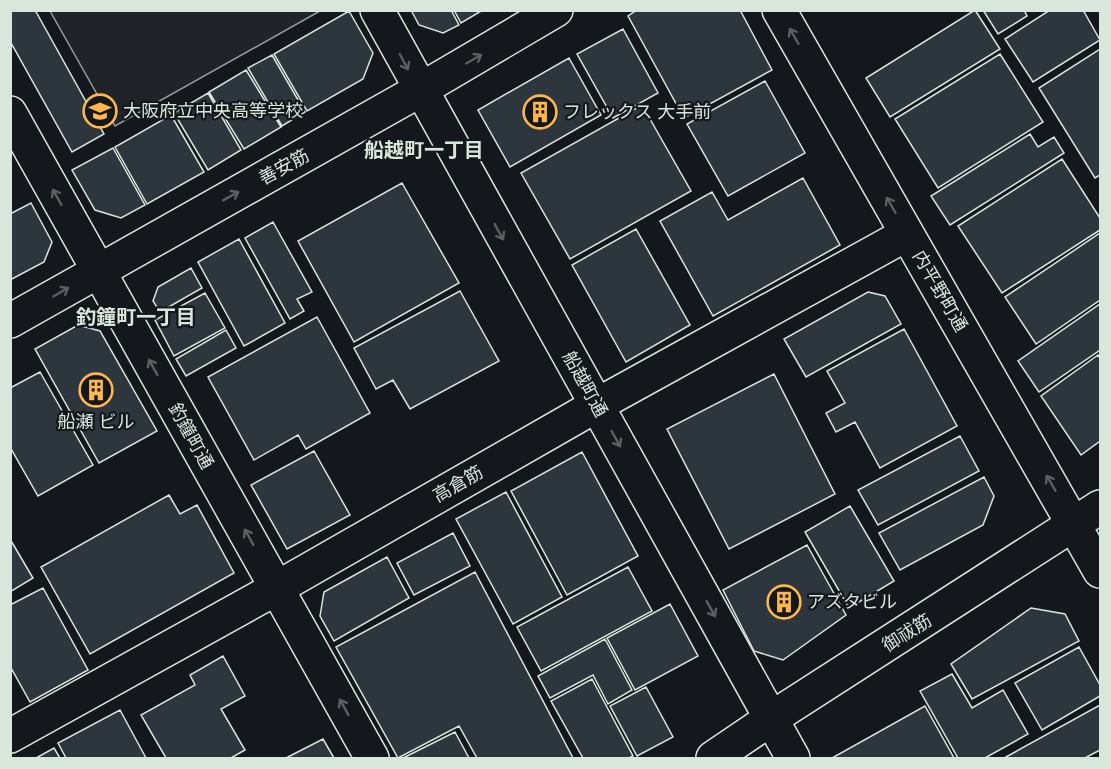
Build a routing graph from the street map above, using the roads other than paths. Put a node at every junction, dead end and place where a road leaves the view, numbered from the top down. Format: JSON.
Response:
{"nodes":[{"id":1,"x":377,"y":10,"type":"edge"},
{"id":2,"x":556,"y":10,"type":"edge"},
{"id":3,"x":779,"y":10,"type":"edge"},
{"id":4,"x":420,"y":90,"type":"junction"},
{"id":5,"x":10,"y":113,"type":"edge"},
{"id":6,"x":907,"y":234,"type":"junction"},
{"id":7,"x":98,"y":271,"type":"junction"},
{"id":8,"x":10,"y":321,"type":"edge"},
{"id":9,"x":597,"y":405,"type":"junction"},
{"id":10,"x":1088,"y":516,"type":"edge"},
{"id":11,"x":1101,"y":571,"type":"edge"},
{"id":12,"x":278,"y":588,"type":"junction"},
{"id":13,"x":772,"y":718,"type":"junction"},
{"id":14,"x":10,"y":736,"type":"edge"},
{"id":15,"x":372,"y":759,"type":"edge"},
{"id":16,"x":713,"y":759,"type":"edge"},
{"id":17,"x":793,"y":759,"type":"edge"}],
"edges":[{"from":1,"to":4,"type":"street","name":"船越町通","one_way":true},
{"from":4,"to":2,"type":"street","name":"善安筋","one_way":true},
{"from":6,"to":3,"type":"street","name":"内平野町通","one_way":true},
{"from":7,"to":4,"type":"street","name":"善安筋","one_way":true},
{"from":4,"to":9,"type":"street","name":"船越町通","one_way":true},
{"from":7,"to":5,"type":"street","name":"釣鐘町通","one_way":true},
{"from":6,"to":9,"type":"street","name":"高倉筋"},
{"from":10,"to":6,"type":"street","name":"内平野町通","one_way":true},
{"from":8,"to":7,"type":"street","name":"善安筋","one_way":true},
{"from":12,"to":7,"type":"street","name":"釣鐘町通","one_way":true},
{"from":9,"to":12,"type":"street","name":"高倉筋"},
{"from":9,"to":13,"type":"street","name":"船越町通","one_way":true},
{"from":10,"to":11,"type":"street","name":"内平野町通"},
{"from":10,"to":13,"type":"street","name":"御祓筋"},
{"from":12,"to":14,"type":"street","name":"高倉筋"},
{"from":15,"to":12,"type":"street","name":"釣鐘町通","one_way":true},
{"from":13,"to":16,"type":"street","name":"御祓筋"},
{"from":13,"to":17,"type":"street","name":"船越町通"}]}
